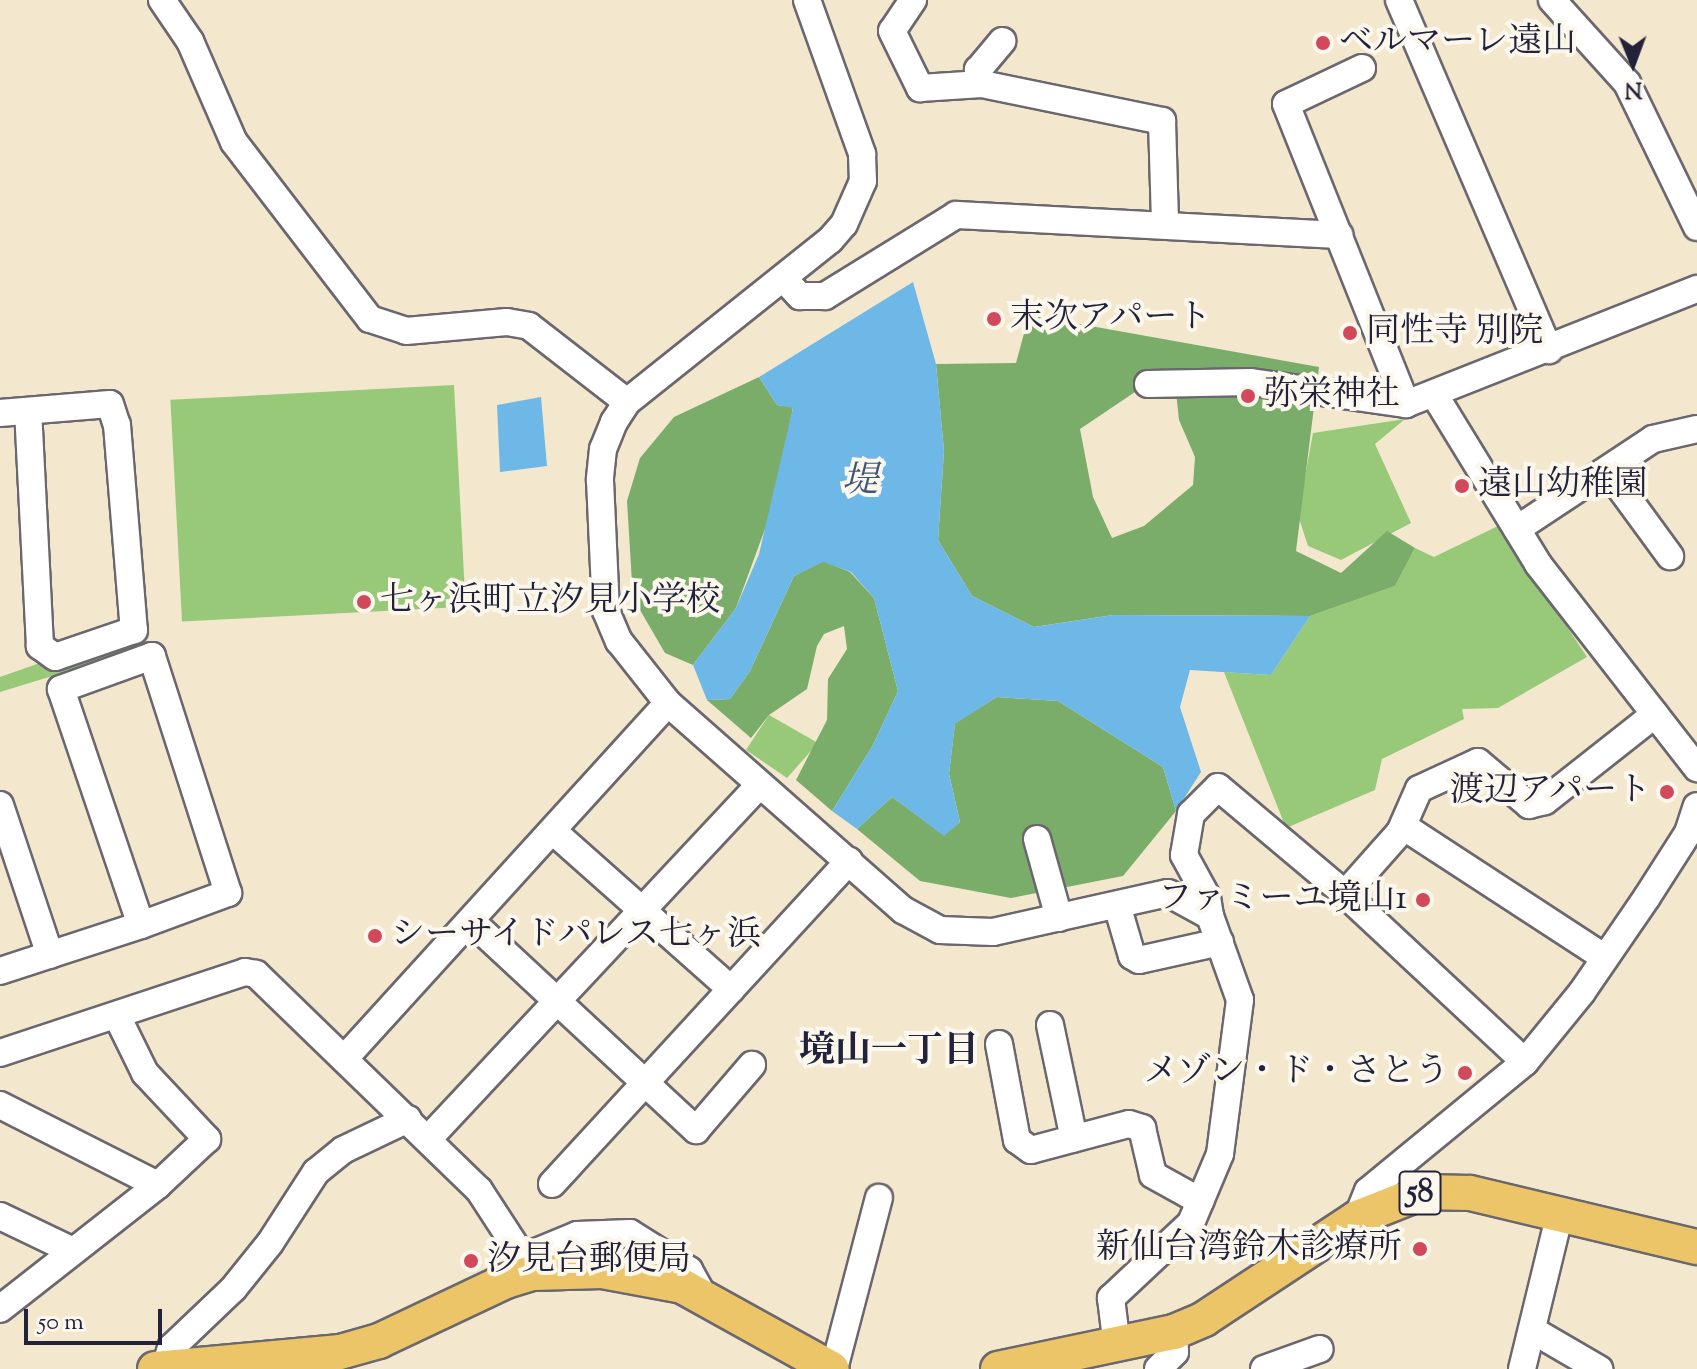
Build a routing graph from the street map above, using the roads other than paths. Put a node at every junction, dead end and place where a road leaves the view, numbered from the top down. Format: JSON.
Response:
{"nodes":[{"id":1,"x":162,"y":0,"type":"edge"},
{"id":2,"x":807,"y":0,"type":"edge"},
{"id":3,"x":913,"y":0,"type":"edge"},
{"id":4,"x":1399,"y":0,"type":"edge"},
{"id":5,"x":1552,"y":0,"type":"edge"},
{"id":6,"x":1002,"y":41,"type":"dead end"},
{"id":7,"x":1362,"y":68,"type":"dead end"},
{"id":8,"x":982,"y":84,"type":"junction"},
{"id":9,"x":1165,"y":225,"type":"junction"},
{"id":10,"x":1697,"y":227,"type":"edge"},
{"id":11,"x":1339,"y":235,"type":"junction"},
{"id":12,"x":783,"y":278,"type":"junction"},
{"id":13,"x":1697,"y":289,"type":"edge"},
{"id":14,"x":1549,"y":350,"type":"junction"},
{"id":15,"x":1148,"y":384,"type":"dead end"},
{"id":16,"x":1434,"y":394,"type":"junction"},
{"id":17,"x":627,"y":402,"type":"junction"},
{"id":18,"x":1406,"y":404,"type":"junction"},
{"id":19,"x":28,"y":411,"type":"junction"},
{"id":20,"x":0,"y":413,"type":"edge"},
{"id":21,"x":1697,"y":429,"type":"edge"},
{"id":22,"x":1607,"y":470,"type":"junction"},
{"id":23,"x":1517,"y":529,"type":"junction"},
{"id":24,"x":1670,"y":556,"type":"dead end"},
{"id":25,"x":668,"y":703,"type":"junction"},
{"id":26,"x":1655,"y":714,"type":"junction"},
{"id":27,"x":1697,"y":768,"type":"edge"},
{"id":28,"x":758,"y":787,"type":"junction"},
{"id":29,"x":0,"y":805,"type":"edge"},
{"id":30,"x":1697,"y":806,"type":"edge"},
{"id":31,"x":554,"y":832,"type":"junction"},
{"id":32,"x":1400,"y":832,"type":"junction"},
{"id":33,"x":1037,"y":839,"type":"dead end"},
{"id":34,"x":849,"y":861,"type":"junction"},
{"id":35,"x":1345,"y":894,"type":"junction"},
{"id":36,"x":1117,"y":905,"type":"junction"},
{"id":37,"x":642,"y":909,"type":"junction"},
{"id":38,"x":1210,"y":916,"type":"junction"},
{"id":39,"x":1059,"y":918,"type":"junction"},
{"id":40,"x":472,"y":922,"type":"junction"},
{"id":41,"x":141,"y":925,"type":"junction"},
{"id":42,"x":1220,"y":942,"type":"junction"},
{"id":43,"x":50,"y":955,"type":"junction"},
{"id":44,"x":1605,"y":958,"type":"junction"},
{"id":45,"x":0,"y":971,"type":"edge"},
{"id":46,"x":731,"y":989,"type":"junction"},
{"id":47,"x":558,"y":1001,"type":"junction"},
{"id":48,"x":117,"y":1016,"type":"junction"},
{"id":49,"x":1050,"y":1025,"type":"dead end"},
{"id":50,"x":999,"y":1044,"type":"dead end"},
{"id":51,"x":0,"y":1053,"type":"edge"},
{"id":52,"x":344,"y":1059,"type":"junction"},
{"id":53,"x":1525,"y":1062,"type":"junction"},
{"id":54,"x":752,"y":1065,"type":"dead end"},
{"id":55,"x":643,"y":1084,"type":"junction"},
{"id":56,"x":0,"y":1105,"type":"edge"},
{"id":57,"x":408,"y":1119,"type":"junction"},
{"id":58,"x":429,"y":1138,"type":"junction"},
{"id":59,"x":1074,"y":1139,"type":"junction"},
{"id":60,"x":552,"y":1184,"type":"dead end"},
{"id":61,"x":158,"y":1185,"type":"junction"},
{"id":62,"x":879,"y":1198,"type":"dead end"},
{"id":63,"x":1200,"y":1201,"type":"junction"},
{"id":64,"x":1560,"y":1213,"type":"junction"},
{"id":65,"x":0,"y":1216,"type":"edge"},
{"id":66,"x":1357,"y":1218,"type":"junction"},
{"id":67,"x":612,"y":1232,"type":"junction"},
{"id":68,"x":1697,"y":1247,"type":"edge"},
{"id":69,"x":73,"y":1251,"type":"junction"},
{"id":70,"x":528,"y":1265,"type":"junction"},
{"id":71,"x":602,"y":1271,"type":"junction"},
{"id":72,"x":703,"y":1295,"type":"junction"},
{"id":73,"x":0,"y":1309,"type":"edge"},
{"id":74,"x":1532,"y":1330,"type":"junction"},
{"id":75,"x":1174,"y":1332,"type":"junction"},
{"id":76,"x":1117,"y":1347,"type":"junction"},
{"id":77,"x":1320,"y":1349,"type":"dead end"},
{"id":78,"x":160,"y":1367,"type":"edge"},
{"id":79,"x":833,"y":1369,"type":"edge"},
{"id":80,"x":998,"y":1369,"type":"edge"},
{"id":81,"x":1158,"y":1369,"type":"edge"},
{"id":82,"x":1264,"y":1369,"type":"edge"},
{"id":83,"x":1522,"y":1369,"type":"edge"},
{"id":84,"x":1599,"y":1369,"type":"edge"}],
"edges":[{"from":1,"to":17,"type":"street"},
{"from":2,"to":12,"type":"street"},
{"from":3,"to":8,"type":"street"},
{"from":4,"to":14,"type":"street"},
{"from":5,"to":10,"type":"street"},
{"from":6,"to":8,"type":"street"},
{"from":7,"to":11,"type":"street"},
{"from":8,"to":9,"type":"street"},
{"from":9,"to":11,"type":"street"},
{"from":9,"to":12,"type":"street"},
{"from":11,"to":18,"type":"street"},
{"from":12,"to":17,"type":"street"},
{"from":13,"to":14,"type":"street"},
{"from":14,"to":16,"type":"street"},
{"from":15,"to":18,"type":"street"},
{"from":16,"to":18,"type":"street"},
{"from":16,"to":23,"type":"street"},
{"from":17,"to":25,"type":"street"},
{"from":19,"to":19,"type":"street"},
{"from":19,"to":20,"type":"street"},
{"from":21,"to":22,"type":"street"},
{"from":22,"to":23,"type":"street"},
{"from":22,"to":24,"type":"street"},
{"from":23,"to":26,"type":"street"},
{"from":25,"to":28,"type":"street"},
{"from":25,"to":31,"type":"street"},
{"from":26,"to":27,"type":"street"},
{"from":26,"to":32,"type":"street"},
{"from":28,"to":34,"type":"street"},
{"from":28,"to":37,"type":"street"},
{"from":29,"to":43,"type":"street"},
{"from":30,"to":44,"type":"street"},
{"from":31,"to":37,"type":"street"},
{"from":31,"to":40,"type":"street"},
{"from":32,"to":35,"type":"street"},
{"from":32,"to":44,"type":"street"},
{"from":33,"to":39,"type":"street"},
{"from":34,"to":39,"type":"street"},
{"from":34,"to":46,"type":"street"},
{"from":35,"to":38,"type":"street"},
{"from":35,"to":53,"type":"street"},
{"from":36,"to":38,"type":"street"},
{"from":36,"to":39,"type":"street"},
{"from":36,"to":42,"type":"street"},
{"from":37,"to":46,"type":"street"},
{"from":37,"to":47,"type":"street"},
{"from":38,"to":42,"type":"street"},
{"from":40,"to":47,"type":"street"},
{"from":40,"to":52,"type":"street"},
{"from":41,"to":41,"type":"street"},
{"from":41,"to":43,"type":"street"},
{"from":42,"to":63,"type":"street"},
{"from":43,"to":45,"type":"street"},
{"from":44,"to":53,"type":"street"},
{"from":46,"to":55,"type":"street"},
{"from":47,"to":55,"type":"street"},
{"from":47,"to":58,"type":"street"},
{"from":48,"to":51,"type":"street"},
{"from":48,"to":52,"type":"street"},
{"from":48,"to":61,"type":"street"},
{"from":49,"to":59,"type":"street"},
{"from":50,"to":59,"type":"street"},
{"from":52,"to":57,"type":"street"},
{"from":53,"to":66,"type":"street"},
{"from":54,"to":55,"type":"street"},
{"from":55,"to":60,"type":"street"},
{"from":56,"to":61,"type":"street"},
{"from":57,"to":58,"type":"street"},
{"from":57,"to":78,"type":"street"},
{"from":58,"to":70,"type":"street"},
{"from":59,"to":63,"type":"street"},
{"from":61,"to":69,"type":"street"},
{"from":62,"to":79,"type":"street"},
{"from":63,"to":76,"type":"street"},
{"from":64,"to":66,"type":"main road","number":"58"},
{"from":64,"to":68,"type":"main road","number":"58"},
{"from":64,"to":74,"type":"street"},
{"from":65,"to":69,"type":"street"},
{"from":66,"to":75,"type":"main road","number":"58"},
{"from":67,"to":70,"type":"street"},
{"from":67,"to":71,"type":"street"},
{"from":67,"to":72,"type":"street"},
{"from":69,"to":73,"type":"street"},
{"from":70,"to":71,"type":"main road"},
{"from":70,"to":78,"type":"main road"},
{"from":71,"to":72,"type":"main road"},
{"from":72,"to":79,"type":"main road"},
{"from":74,"to":83,"type":"street"},
{"from":74,"to":84,"type":"street"},
{"from":75,"to":76,"type":"main road","number":"58"},
{"from":75,"to":81,"type":"street"},
{"from":76,"to":80,"type":"main road","number":"58"},
{"from":77,"to":82,"type":"street"}]}
